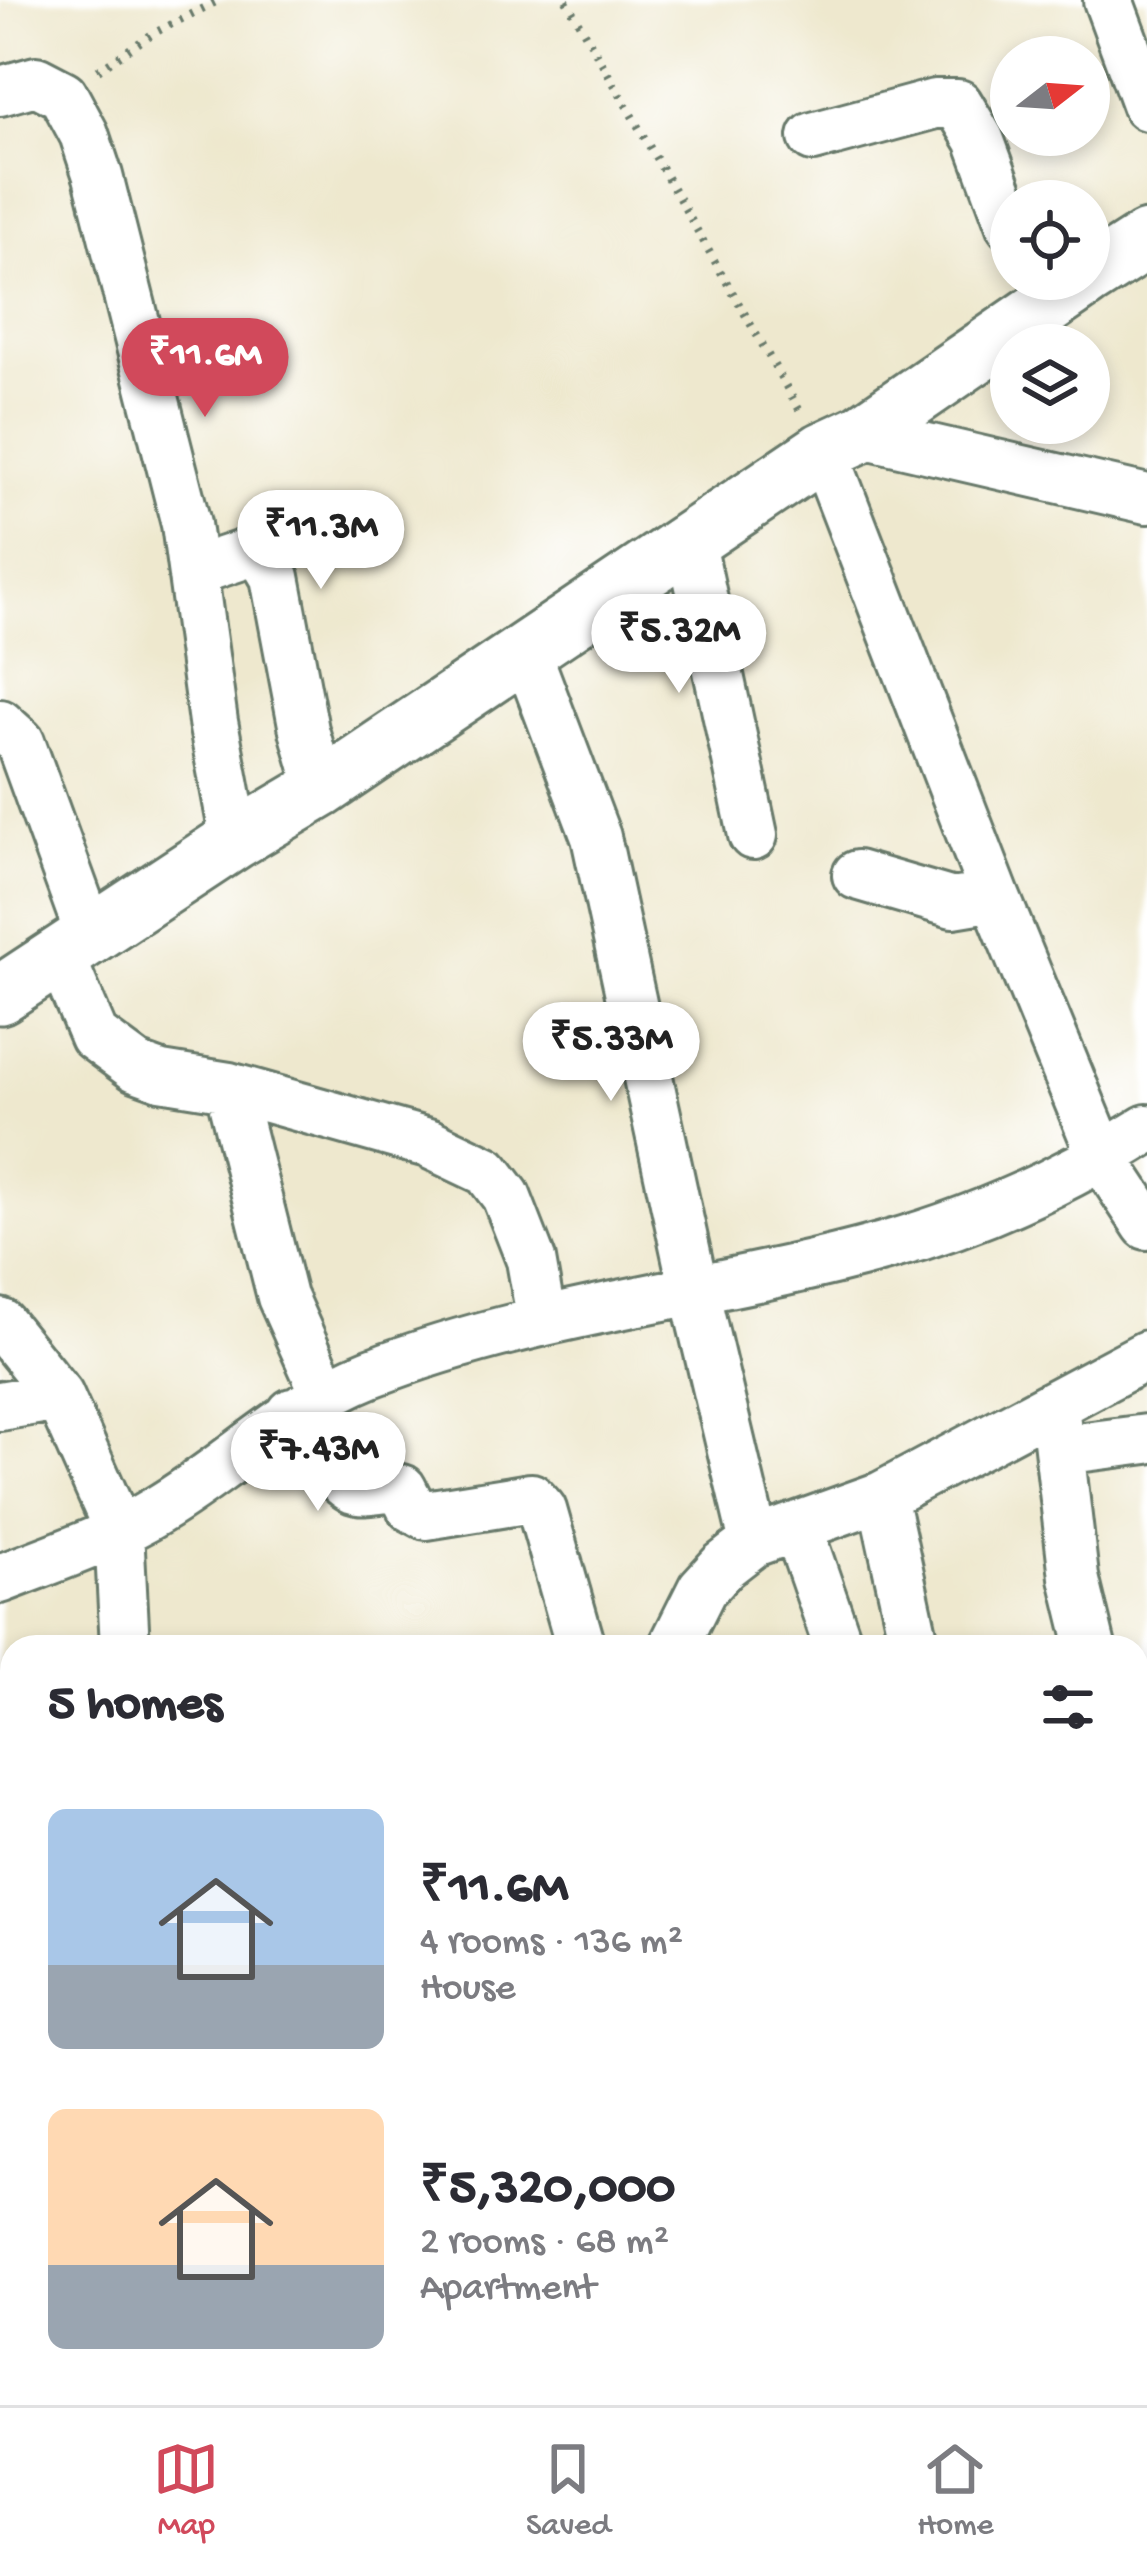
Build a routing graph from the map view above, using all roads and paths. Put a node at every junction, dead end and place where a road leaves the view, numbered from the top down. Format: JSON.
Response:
{"nodes":[{"id":1,"x":220,"y":0,"type":"edge"},
{"id":2,"x":566,"y":0,"type":"edge"},
{"id":3,"x":1108,"y":0,"type":"edge"},
{"id":4,"x":0,"y":91,"type":"edge"},
{"id":5,"x":64,"y":95,"type":"junction"},
{"id":6,"x":1147,"y":106,"type":"edge"},
{"id":7,"x":813,"y":137,"type":"dead end"},
{"id":8,"x":994,"y":180,"type":"edge"},
{"id":9,"x":1147,"y":240,"type":"edge"},
{"id":10,"x":1110,"y":260,"type":"edge"},
{"id":11,"x":1042,"y":300,"type":"edge"},
{"id":12,"x":843,"y":442,"type":"junction"},
{"id":13,"x":1147,"y":499,"type":"edge"},
{"id":14,"x":690,"y":538,"type":"junction"},
{"id":15,"x":194,"y":571,"type":"junction"},
{"id":16,"x":525,"y":649,"type":"junction"},
{"id":17,"x":0,"y":724,"type":"edge"},
{"id":18,"x":321,"y":789,"type":"junction"},
{"id":19,"x":753,"y":835,"type":"dead end"},
{"id":20,"x":235,"y":839,"type":"junction"},
{"id":21,"x":857,"y":875,"type":"dead end"},
{"id":22,"x":995,"y":896,"type":"junction"},
{"id":23,"x":75,"y":946,"type":"junction"},
{"id":24,"x":0,"y":995,"type":"edge"},
{"id":25,"x":230,"y":1087,"type":"junction"},
{"id":26,"x":1147,"y":1129,"type":"edge"},
{"id":27,"x":1102,"y":1157,"type":"junction"},
{"id":28,"x":1147,"y":1225,"type":"edge"},
{"id":29,"x":694,"y":1290,"type":"junction"},
{"id":30,"x":542,"y":1322,"type":"junction"},
{"id":31,"x":0,"y":1323,"type":"edge"},
{"id":32,"x":1147,"y":1355,"type":"edge"},
{"id":33,"x":59,"y":1396,"type":"junction"},
{"id":34,"x":309,"y":1403,"type":"junction"},
{"id":35,"x":0,"y":1406,"type":"edge"},
{"id":36,"x":1057,"y":1427,"type":"junction"},
{"id":37,"x":1147,"y":1439,"type":"edge"},
{"id":38,"x":882,"y":1496,"type":"junction"},
{"id":39,"x":119,"y":1531,"type":"junction"},
{"id":40,"x":776,"y":1535,"type":"junction"},
{"id":41,"x":0,"y":1579,"type":"edge"},
{"id":42,"x":123,"y":1635,"type":"edge"},
{"id":43,"x":578,"y":1635,"type":"edge"},
{"id":44,"x":679,"y":1635,"type":"edge"},
{"id":45,"x":832,"y":1635,"type":"edge"},
{"id":46,"x":912,"y":1635,"type":"edge"},
{"id":47,"x":1088,"y":1635,"type":"edge"}],
"edges":[{"from":1,"to":5,"type":"path"},
{"from":2,"to":12,"type":"path"},
{"from":3,"to":6,"type":"street"},
{"from":4,"to":5,"type":"street"},
{"from":5,"to":15,"type":"street"},
{"from":7,"to":8,"type":"street"},
{"from":9,"to":10,"type":"street"},
{"from":11,"to":12,"type":"street"},
{"from":12,"to":13,"type":"street"},
{"from":12,"to":14,"type":"street"},
{"from":12,"to":22,"type":"street"},
{"from":14,"to":16,"type":"street"},
{"from":14,"to":19,"type":"street"},
{"from":15,"to":18,"type":"street"},
{"from":15,"to":20,"type":"street"},
{"from":16,"to":18,"type":"street"},
{"from":16,"to":29,"type":"street"},
{"from":17,"to":23,"type":"street"},
{"from":18,"to":20,"type":"street"},
{"from":20,"to":23,"type":"street"},
{"from":21,"to":22,"type":"street"},
{"from":22,"to":27,"type":"street"},
{"from":23,"to":24,"type":"street"},
{"from":23,"to":25,"type":"street"},
{"from":25,"to":30,"type":"street"},
{"from":25,"to":34,"type":"street"},
{"from":26,"to":27,"type":"street"},
{"from":27,"to":28,"type":"street"},
{"from":27,"to":29,"type":"street"},
{"from":29,"to":30,"type":"street"},
{"from":29,"to":40,"type":"street"},
{"from":30,"to":34,"type":"street"},
{"from":31,"to":33,"type":"street"},
{"from":32,"to":36,"type":"street"},
{"from":33,"to":35,"type":"street"},
{"from":33,"to":39,"type":"street"},
{"from":34,"to":39,"type":"street"},
{"from":34,"to":43,"type":"street"},
{"from":36,"to":37,"type":"street"},
{"from":36,"to":38,"type":"street"},
{"from":36,"to":47,"type":"street"},
{"from":38,"to":40,"type":"street"},
{"from":38,"to":46,"type":"street"},
{"from":39,"to":41,"type":"street"},
{"from":39,"to":42,"type":"street"},
{"from":40,"to":44,"type":"street"},
{"from":40,"to":45,"type":"street"}]}
